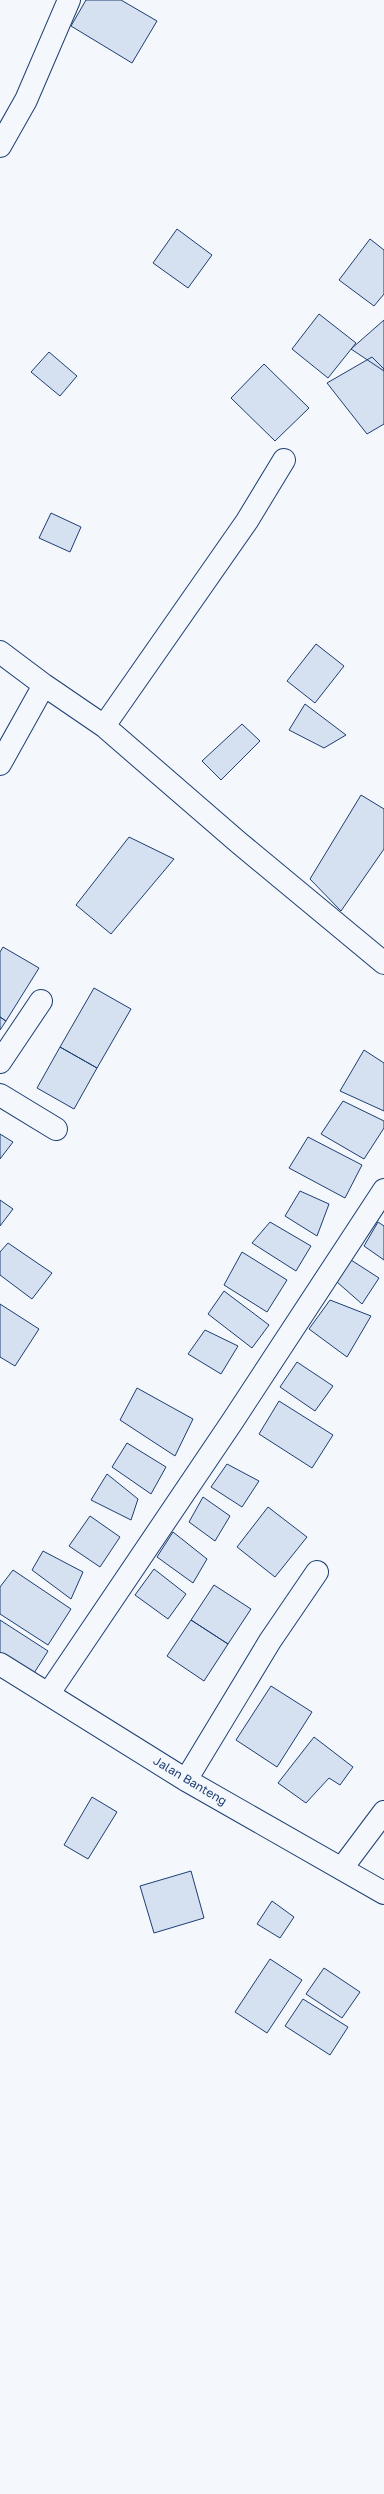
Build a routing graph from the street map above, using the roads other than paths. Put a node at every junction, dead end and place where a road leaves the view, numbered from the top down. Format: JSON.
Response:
{"nodes":[{"id":1,"x":69,"y":0,"type":"edge"},
{"id":2,"x":0,"y":146,"type":"edge"},
{"id":3,"x":284,"y":460,"type":"dead end"},
{"id":4,"x":0,"y":652,"type":"edge"},
{"id":5,"x":44,"y":685,"type":"junction"},
{"id":6,"x":104,"y":726,"type":"junction"},
{"id":7,"x":0,"y":764,"type":"edge"},
{"id":8,"x":384,"y":962,"type":"edge"},
{"id":9,"x":41,"y":1001,"type":"dead end"},
{"id":10,"x":0,"y":1062,"type":"edge"},
{"id":11,"x":0,"y":1095,"type":"edge"},
{"id":12,"x":56,"y":1129,"type":"dead end"},
{"id":13,"x":384,"y":1190,"type":"edge"},
{"id":14,"x":317,"y":1572,"type":"dead end"},
{"id":15,"x":0,"y":1664,"type":"edge"},
{"id":16,"x":49,"y":1693,"type":"junction"},
{"id":17,"x":186,"y":1780,"type":"junction"},
{"id":18,"x":384,"y":1812,"type":"edge"},
{"id":19,"x":342,"y":1868,"type":"junction"},
{"id":20,"x":384,"y":1893,"type":"edge"}],
"edges":[{"from":1,"to":2,"type":"street"},
{"from":3,"to":6,"type":"street"},
{"from":4,"to":5,"type":"street"},
{"from":5,"to":6,"type":"street"},
{"from":5,"to":7,"type":"street"},
{"from":6,"to":8,"type":"street"},
{"from":9,"to":10,"type":"street"},
{"from":11,"to":12,"type":"street"},
{"from":13,"to":16,"type":"street"},
{"from":14,"to":17,"type":"street"},
{"from":15,"to":16,"type":"street","name":"Jalan Banteng"},
{"from":16,"to":17,"type":"street","name":"Jalan Banteng"},
{"from":17,"to":19,"type":"street","name":"Jalan Banteng"},
{"from":18,"to":19,"type":"street"},
{"from":19,"to":20,"type":"street","name":"Jalan Banteng"}]}
